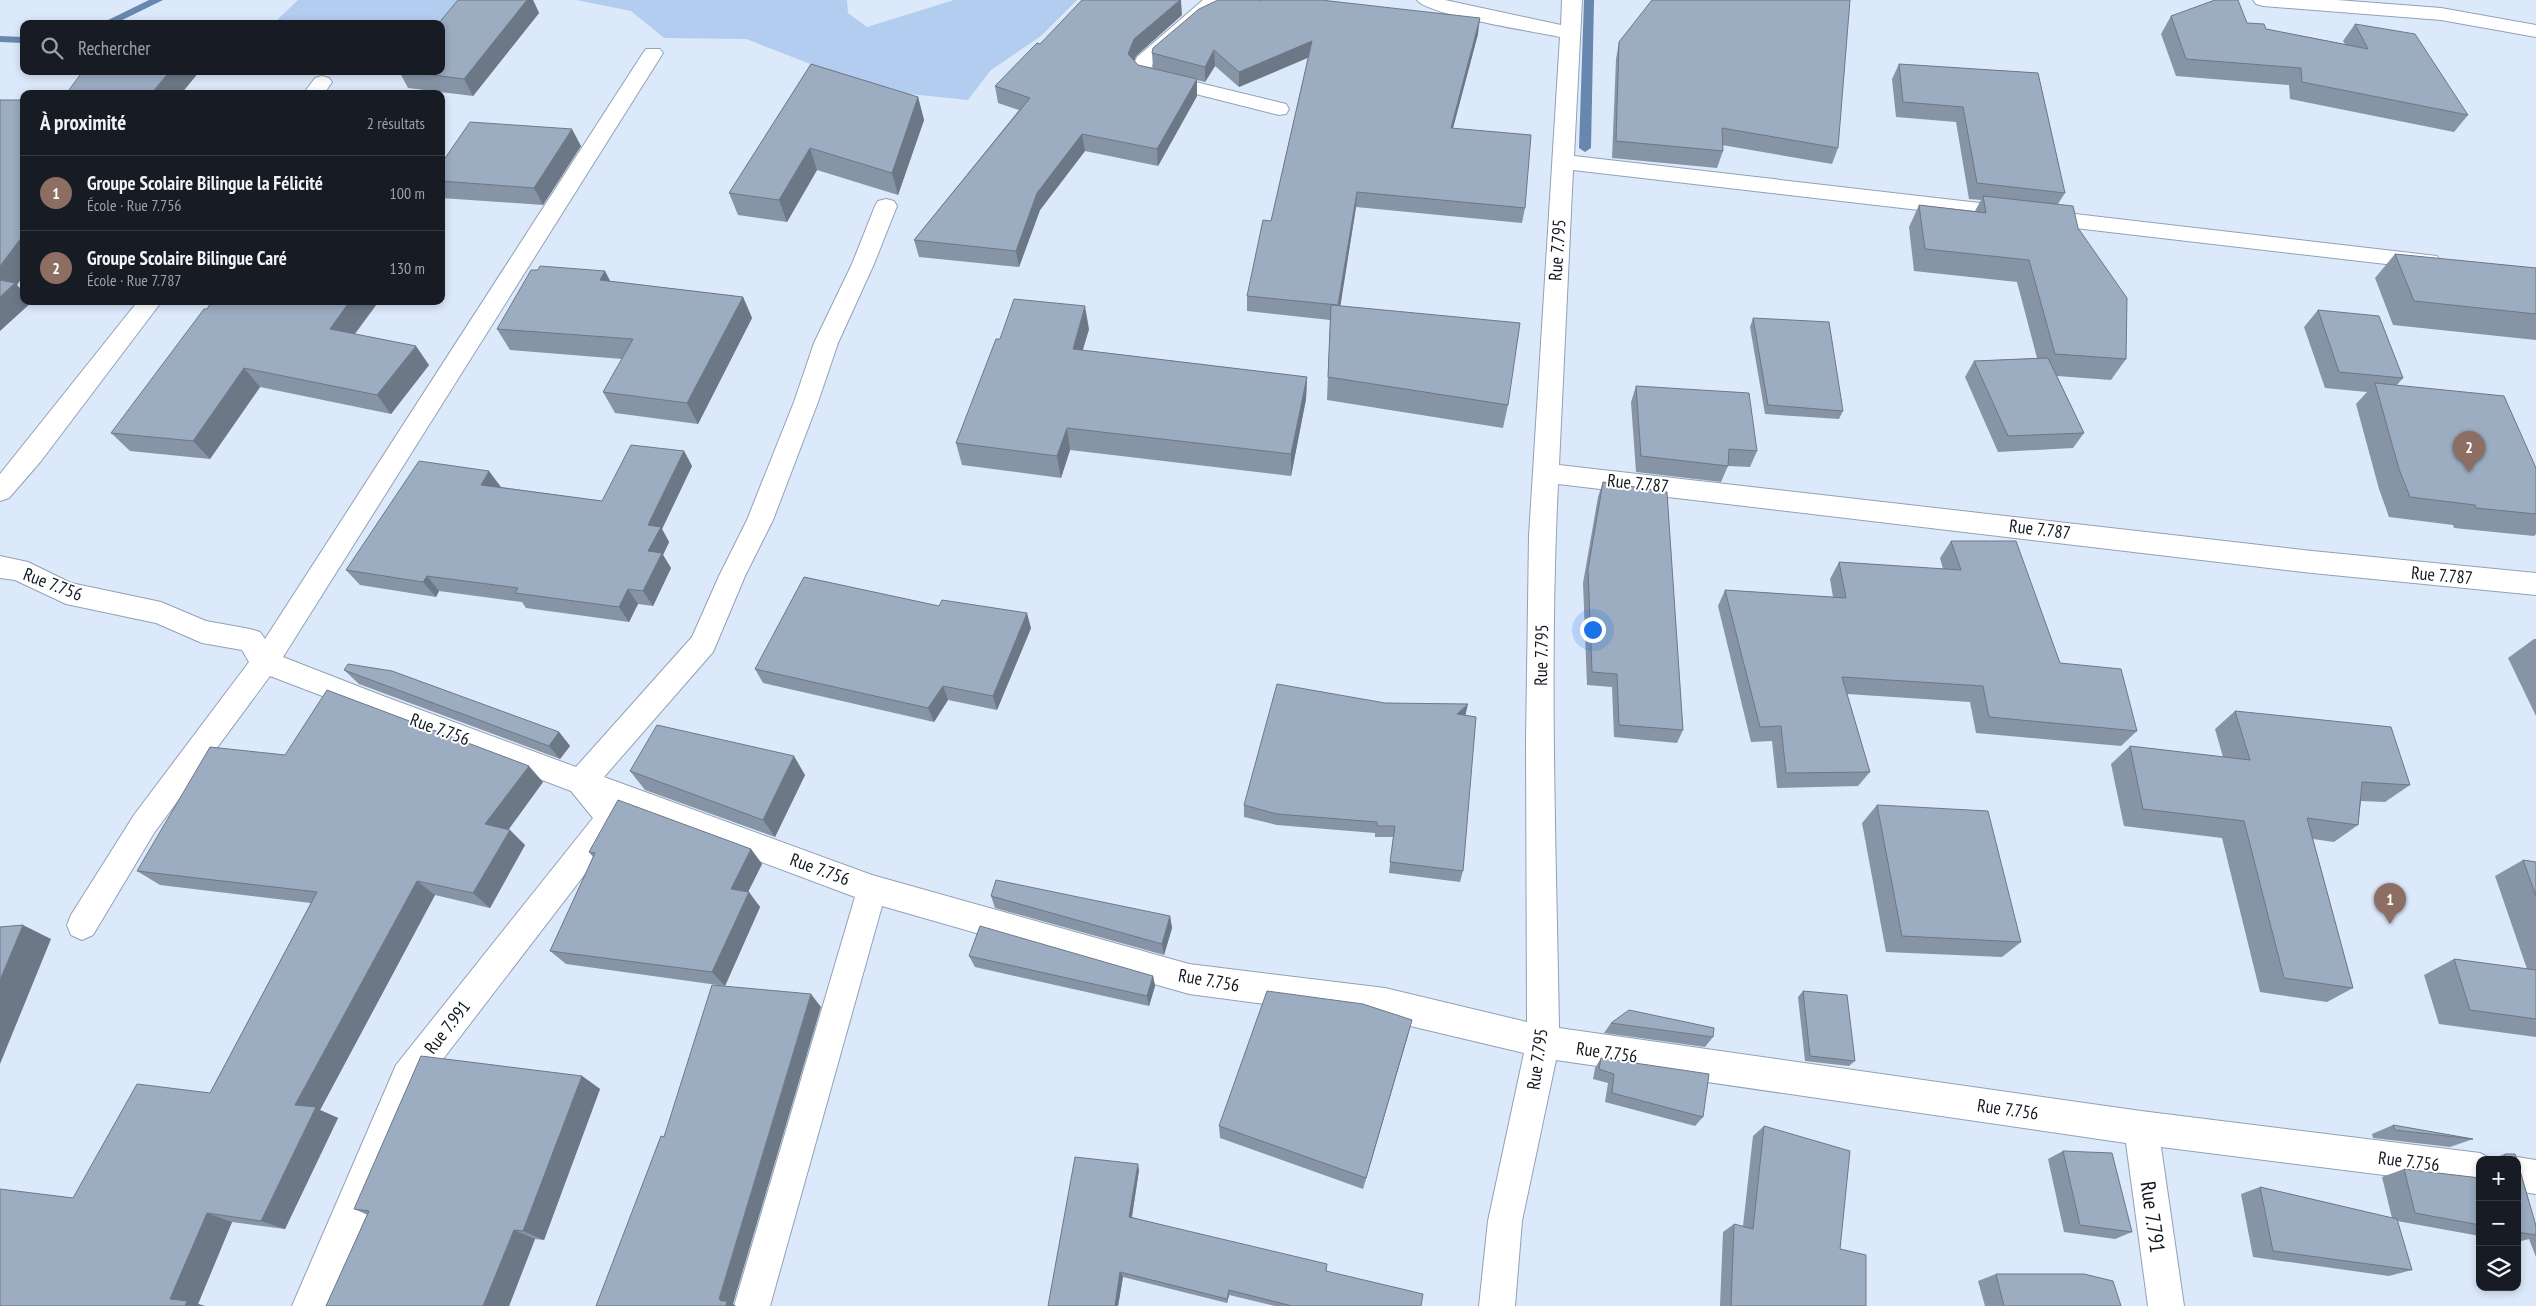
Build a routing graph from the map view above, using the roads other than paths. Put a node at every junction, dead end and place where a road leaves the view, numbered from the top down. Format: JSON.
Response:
{"nodes":[{"id":1,"x":1215,"y":0,"type":"edge"},
{"id":2,"x":1427,"y":0,"type":"edge"},
{"id":3,"x":1572,"y":0,"type":"edge"},
{"id":4,"x":2263,"y":0,"type":"edge"},
{"id":5,"x":2536,"y":30,"type":"edge"},
{"id":6,"x":1569,"y":33,"type":"junction"},
{"id":7,"x":653,"y":53,"type":"dead end"},
{"id":8,"x":1279,"y":109,"type":"dead end"},
{"id":9,"x":1563,"y":162,"type":"junction"},
{"id":10,"x":886,"y":206,"type":"dead end"},
{"id":11,"x":2447,"y":263,"type":"edge"},
{"id":12,"x":148,"y":305,"type":"edge"},
{"id":13,"x":1544,"y":473,"type":"junction"},
{"id":14,"x":0,"y":491,"type":"edge"},
{"id":15,"x":0,"y":567,"type":"edge"},
{"id":16,"x":2536,"y":584,"type":"edge"},
{"id":17,"x":265,"y":662,"type":"junction"},
{"id":18,"x":582,"y":782,"type":"junction"},
{"id":19,"x":872,"y":889,"type":"junction"},
{"id":20,"x":82,"y":925,"type":"dead end"},
{"id":21,"x":1542,"y":1042,"type":"junction"},
{"id":22,"x":2141,"y":1128,"type":"junction"},
{"id":23,"x":2476,"y":1170,"type":"edge"},
{"id":24,"x":2521,"y":1175,"type":"edge"},
{"id":25,"x":2536,"y":1177,"type":"edge"},
{"id":26,"x":310,"y":1306,"type":"edge"},
{"id":27,"x":752,"y":1306,"type":"edge"},
{"id":28,"x":1496,"y":1306,"type":"edge"},
{"id":29,"x":2166,"y":1306,"type":"edge"}],
"edges":[{"from":1,"to":8,"type":"street"},
{"from":2,"to":6,"type":"street"},
{"from":3,"to":6,"type":"street","name":"Rue 7.795"},
{"from":4,"to":5,"type":"street"},
{"from":6,"to":9,"type":"street","name":"Rue 7.795"},
{"from":7,"to":17,"type":"street"},
{"from":9,"to":11,"type":"street"},
{"from":9,"to":13,"type":"street","name":"Rue 7.795"},
{"from":10,"to":18,"type":"street"},
{"from":12,"to":14,"type":"street"},
{"from":13,"to":16,"type":"street","name":"Rue 7.787"},
{"from":13,"to":21,"type":"street","name":"Rue 7.795"},
{"from":15,"to":17,"type":"street","name":"Rue 7.756"},
{"from":17,"to":18,"type":"street","name":"Rue 7.756"},
{"from":17,"to":20,"type":"street"},
{"from":18,"to":19,"type":"street","name":"Rue 7.756"},
{"from":18,"to":26,"type":"street","name":"Rue 7.991"},
{"from":19,"to":21,"type":"street","name":"Rue 7.756"},
{"from":19,"to":27,"type":"street"},
{"from":21,"to":22,"type":"street","name":"Rue 7.756"},
{"from":21,"to":28,"type":"street","name":"Rue 7.795"},
{"from":22,"to":23,"type":"street","name":"Rue 7.756"},
{"from":22,"to":29,"type":"street","name":"Rue 7.791"},
{"from":24,"to":25,"type":"street"}]}
